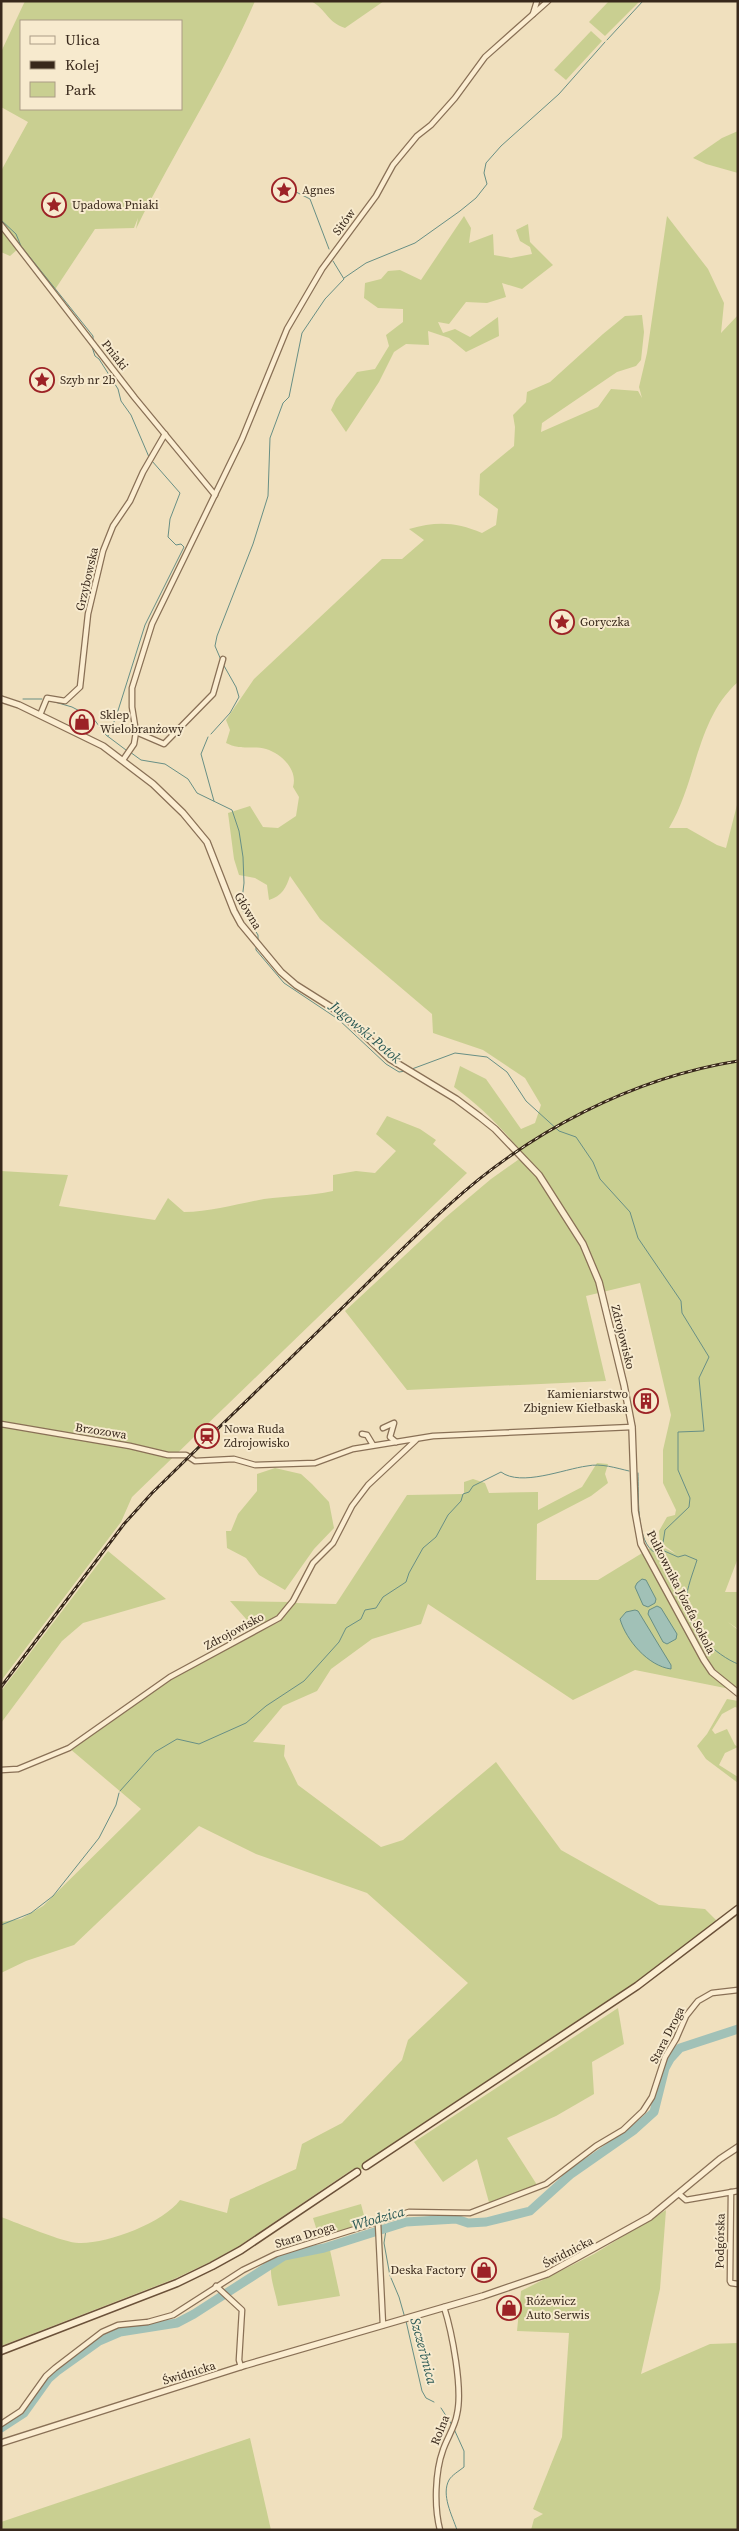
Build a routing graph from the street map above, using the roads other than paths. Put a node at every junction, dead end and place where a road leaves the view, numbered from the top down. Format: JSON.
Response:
{"nodes":[{"id":1,"x":537,"y":1,"type":"edge"},
{"id":2,"x":548,"y":1,"type":"edge"},
{"id":3,"x":532,"y":15,"type":"junction"},
{"id":4,"x":1,"y":225,"type":"edge"},
{"id":5,"x":165,"y":434,"type":"junction"},
{"id":6,"x":215,"y":495,"type":"junction"},
{"id":7,"x":222,"y":661,"type":"dead end"},
{"id":8,"x":1,"y":700,"type":"edge"},
{"id":9,"x":40,"y":715,"type":"junction"},
{"id":10,"x":136,"y":732,"type":"junction"},
{"id":11,"x":125,"y":758,"type":"junction"},
{"id":12,"x":495,"y":1129,"type":"joint"},
{"id":13,"x":1,"y":1424,"type":"edge"},
{"id":14,"x":632,"y":1427,"type":"junction"},
{"id":15,"x":384,"y":1428,"type":"dead end"},
{"id":16,"x":362,"y":1434,"type":"dead end"},
{"id":17,"x":416,"y":1440,"type":"junction"},
{"id":18,"x":396,"y":1442,"type":"junction"},
{"id":19,"x":373,"y":1445,"type":"junction"},
{"id":20,"x":738,"y":1693,"type":"edge"},
{"id":21,"x":1,"y":1770,"type":"edge"},
{"id":22,"x":738,"y":1909,"type":"edge"},
{"id":23,"x":738,"y":1990,"type":"edge"},
{"id":24,"x":738,"y":2147,"type":"edge"},
{"id":25,"x":366,"y":2166,"type":"dead end"},
{"id":26,"x":357,"y":2172,"type":"dead end"},
{"id":27,"x":738,"y":2191,"type":"edge"},
{"id":28,"x":731,"y":2192,"type":"junction"},
{"id":29,"x":679,"y":2194,"type":"junction"},
{"id":30,"x":378,"y":2225,"type":"junction"},
{"id":31,"x":738,"y":2284,"type":"edge"},
{"id":32,"x":217,"y":2287,"type":"junction"},
{"id":33,"x":444,"y":2308,"type":"junction"},
{"id":34,"x":383,"y":2325,"type":"junction"},
{"id":35,"x":1,"y":2351,"type":"edge"},
{"id":36,"x":241,"y":2367,"type":"junction"},
{"id":37,"x":1,"y":2424,"type":"edge"},
{"id":38,"x":1,"y":2443,"type":"edge"},
{"id":39,"x":440,"y":2530,"type":"edge"}],
"edges":[{"from":1,"to":3,"type":"street"},
{"from":2,"to":3,"type":"street","name":"Sitów"},
{"from":3,"to":6,"type":"street","name":"Sitów"},
{"from":4,"to":5,"type":"street","name":"Pniaki"},
{"from":5,"to":6,"type":"street","name":"Pniaki"},
{"from":5,"to":9,"type":"street","name":"Grzybowska"},
{"from":6,"to":10,"type":"street"},
{"from":7,"to":10,"type":"street"},
{"from":8,"to":9,"type":"street","name":"Główna"},
{"from":9,"to":11,"type":"street","name":"Główna"},
{"from":10,"to":11,"type":"street"},
{"from":11,"to":12,"type":"street","name":"Główna"},
{"from":12,"to":14,"type":"street","name":"Zdrojowisko"},
{"from":13,"to":19,"type":"street","name":"Brzozowa"},
{"from":14,"to":17,"type":"street"},
{"from":14,"to":20,"type":"street","name":"Pułkownika Józefa Sokola"},
{"from":15,"to":18,"type":"street"},
{"from":16,"to":19,"type":"street"},
{"from":17,"to":18,"type":"street"},
{"from":17,"to":21,"type":"street","name":"Zdrojowisko"},
{"from":18,"to":19,"type":"street"},
{"from":22,"to":25,"type":"main road"},
{"from":23,"to":30,"type":"street","name":"Stara Droga"},
{"from":24,"to":29,"type":"street","name":"Świdnicka"},
{"from":26,"to":35,"type":"main road"},
{"from":27,"to":28,"type":"street"},
{"from":28,"to":29,"type":"street"},
{"from":28,"to":31,"type":"street","name":"Podgórska"},
{"from":29,"to":33,"type":"street","name":"Świdnicka"},
{"from":30,"to":32,"type":"street","name":"Stara Droga"},
{"from":30,"to":34,"type":"street"},
{"from":32,"to":36,"type":"street"},
{"from":32,"to":37,"type":"street","name":"Stara Droga"},
{"from":33,"to":34,"type":"street","name":"Świdnicka"},
{"from":33,"to":39,"type":"street","name":"Rolna"},
{"from":34,"to":36,"type":"street","name":"Świdnicka"},
{"from":36,"to":38,"type":"street","name":"Świdnicka"}]}
